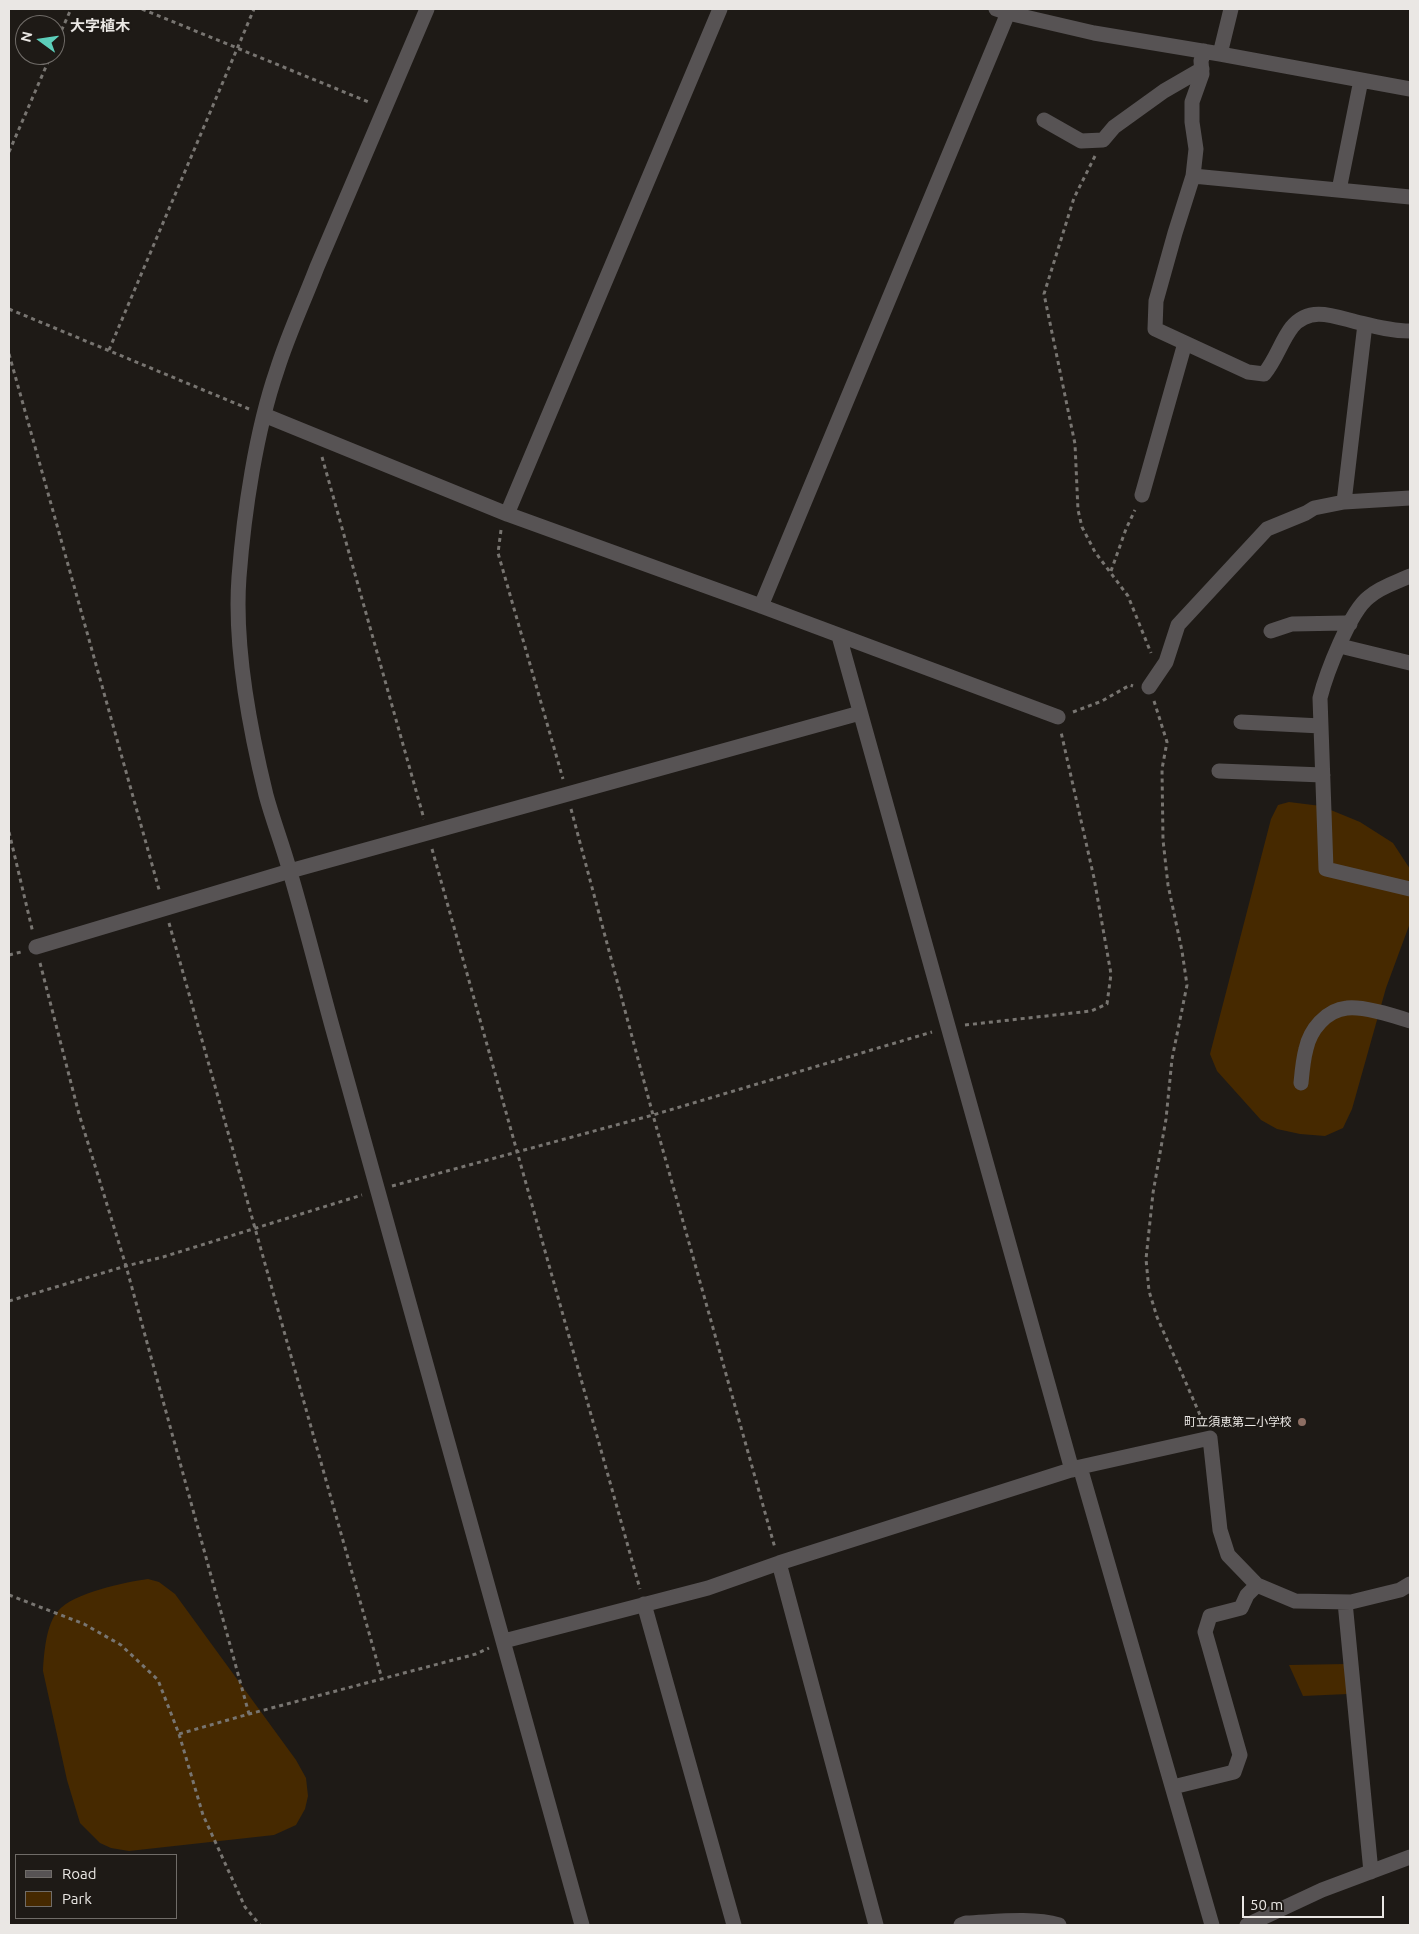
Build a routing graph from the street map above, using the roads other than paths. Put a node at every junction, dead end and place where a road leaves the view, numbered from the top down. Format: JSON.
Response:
{"nodes":[{"id":1,"x":427,"y":9,"type":"edge"},
{"id":2,"x":720,"y":9,"type":"edge"},
{"id":3,"x":1231,"y":9,"type":"edge"},
{"id":4,"x":1002,"y":11,"type":"edge"},
{"id":5,"x":1204,"y":51,"type":"junction"},
{"id":6,"x":1220,"y":54,"type":"junction"},
{"id":7,"x":1202,"y":69,"type":"junction"},
{"id":8,"x":1361,"y":80,"type":"junction"},
{"id":9,"x":1410,"y":89,"type":"edge"},
{"id":10,"x":1044,"y":120,"type":"dead end"},
{"id":11,"x":1193,"y":176,"type":"junction"},
{"id":12,"x":1339,"y":190,"type":"junction"},
{"id":13,"x":1410,"y":197,"type":"edge"},
{"id":14,"x":1365,"y":324,"type":"junction"},
{"id":15,"x":1410,"y":331,"type":"edge"},
{"id":16,"x":1185,"y":343,"type":"junction"},
{"id":17,"x":264,"y":415,"type":"junction"},
{"id":18,"x":1142,"y":495,"type":"road end"},
{"id":19,"x":1410,"y":498,"type":"edge"},
{"id":20,"x":1344,"y":502,"type":"junction"},
{"id":21,"x":506,"y":514,"type":"junction"},
{"id":22,"x":1410,"y":576,"type":"edge"},
{"id":23,"x":761,"y":606,"type":"junction"},
{"id":24,"x":1350,"y":624,"type":"junction"},
{"id":25,"x":1271,"y":631,"type":"dead end"},
{"id":26,"x":839,"y":636,"type":"junction"},
{"id":27,"x":1340,"y":646,"type":"junction"},
{"id":28,"x":1410,"y":663,"type":"edge"},
{"id":29,"x":1153,"y":682,"type":"road end"},
{"id":30,"x":860,"y":713,"type":"junction"},
{"id":31,"x":1058,"y":717,"type":"road end"},
{"id":32,"x":1241,"y":722,"type":"dead end"},
{"id":33,"x":1321,"y":726,"type":"junction"},
{"id":34,"x":1220,"y":772,"type":"dead end"},
{"id":35,"x":1323,"y":775,"type":"junction"},
{"id":36,"x":290,"y":871,"type":"junction"},
{"id":37,"x":1410,"y":889,"type":"edge"},
{"id":38,"x":36,"y":947,"type":"road end"},
{"id":39,"x":1410,"y":1022,"type":"edge"},
{"id":40,"x":1301,"y":1083,"type":"dead end"},
{"id":41,"x":1076,"y":1468,"type":"junction"},
{"id":42,"x":779,"y":1563,"type":"junction"},
{"id":43,"x":1410,"y":1584,"type":"edge"},
{"id":44,"x":1256,"y":1585,"type":"junction"},
{"id":45,"x":1345,"y":1602,"type":"junction"},
{"id":46,"x":644,"y":1604,"type":"junction"},
{"id":47,"x":504,"y":1641,"type":"junction"},
{"id":48,"x":1173,"y":1787,"type":"junction"},
{"id":49,"x":1410,"y":1857,"type":"edge"},
{"id":50,"x":1371,"y":1872,"type":"junction"},
{"id":51,"x":582,"y":1925,"type":"edge"},
{"id":52,"x":734,"y":1925,"type":"edge"},
{"id":53,"x":876,"y":1925,"type":"edge"},
{"id":54,"x":961,"y":1925,"type":"edge"},
{"id":55,"x":1059,"y":1925,"type":"edge"},
{"id":56,"x":1212,"y":1925,"type":"edge"},
{"id":57,"x":1247,"y":1925,"type":"edge"}],
"edges":[{"from":1,"to":17,"type":"street"},
{"from":2,"to":21,"type":"street"},
{"from":3,"to":6,"type":"street"},
{"from":4,"to":5,"type":"street"},
{"from":4,"to":23,"type":"street"},
{"from":5,"to":6,"type":"street"},
{"from":5,"to":7,"type":"street"},
{"from":6,"to":8,"type":"street"},
{"from":7,"to":10,"type":"street"},
{"from":7,"to":11,"type":"street"},
{"from":8,"to":9,"type":"street"},
{"from":8,"to":12,"type":"street"},
{"from":11,"to":12,"type":"street"},
{"from":11,"to":16,"type":"street"},
{"from":12,"to":13,"type":"street"},
{"from":14,"to":15,"type":"street"},
{"from":14,"to":16,"type":"street"},
{"from":14,"to":20,"type":"street"},
{"from":16,"to":18,"type":"street"},
{"from":17,"to":21,"type":"street"},
{"from":17,"to":36,"type":"street"},
{"from":19,"to":20,"type":"street"},
{"from":20,"to":29,"type":"street"},
{"from":21,"to":23,"type":"street"},
{"from":22,"to":24,"type":"street"},
{"from":23,"to":26,"type":"street"},
{"from":24,"to":25,"type":"street"},
{"from":24,"to":27,"type":"street"},
{"from":26,"to":30,"type":"street"},
{"from":26,"to":31,"type":"street"},
{"from":27,"to":28,"type":"street"},
{"from":27,"to":33,"type":"street"},
{"from":30,"to":36,"type":"street"},
{"from":30,"to":41,"type":"street"},
{"from":32,"to":33,"type":"street"},
{"from":33,"to":35,"type":"street"},
{"from":34,"to":35,"type":"street"},
{"from":35,"to":37,"type":"street"},
{"from":36,"to":38,"type":"street"},
{"from":36,"to":47,"type":"street"},
{"from":39,"to":40,"type":"street"},
{"from":41,"to":42,"type":"street"},
{"from":41,"to":44,"type":"street"},
{"from":41,"to":48,"type":"street"},
{"from":42,"to":46,"type":"street"},
{"from":42,"to":53,"type":"street"},
{"from":43,"to":45,"type":"street"},
{"from":44,"to":45,"type":"street"},
{"from":44,"to":48,"type":"street"},
{"from":45,"to":50,"type":"street"},
{"from":46,"to":47,"type":"street"},
{"from":46,"to":52,"type":"street"},
{"from":47,"to":51,"type":"street"},
{"from":48,"to":56,"type":"street"},
{"from":49,"to":50,"type":"street"},
{"from":50,"to":57,"type":"street"},
{"from":54,"to":55,"type":"street"}]}
